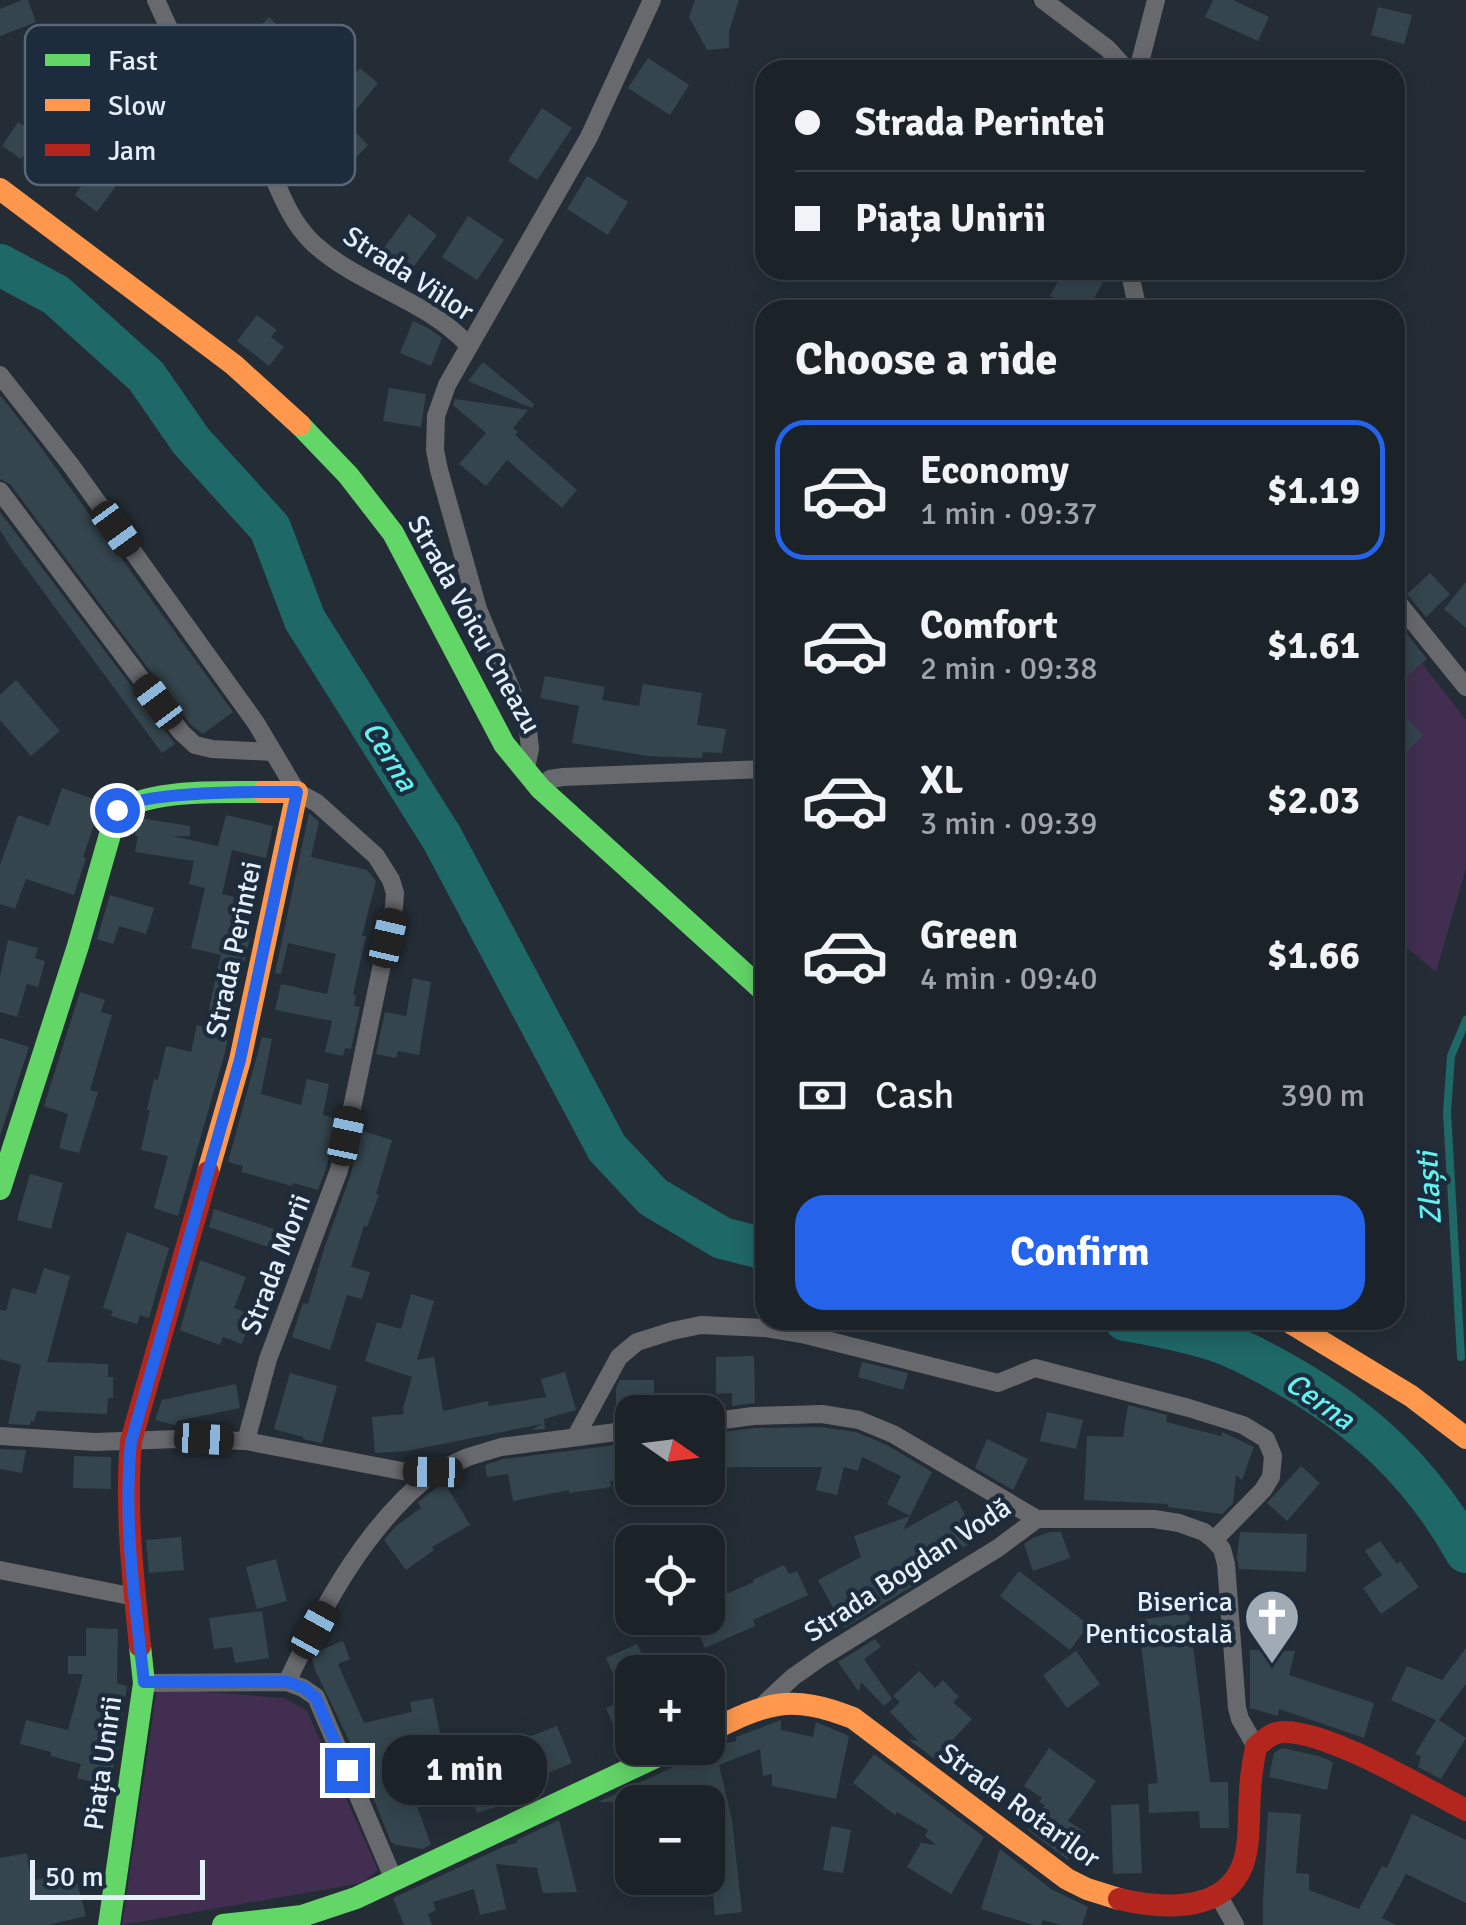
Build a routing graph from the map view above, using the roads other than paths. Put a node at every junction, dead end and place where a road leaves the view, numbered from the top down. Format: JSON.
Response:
{"nodes":[{"id":1,"x":156,"y":0,"type":"edge"},
{"id":2,"x":652,"y":0,"type":"edge"},
{"id":3,"x":1043,"y":0,"type":"edge"},
{"id":4,"x":1156,"y":0,"type":"edge"},
{"id":5,"x":169,"y":25,"type":"edge"},
{"id":6,"x":1118,"y":60,"type":"edge"},
{"id":7,"x":1140,"y":60,"type":"edge"},
{"id":8,"x":278,"y":185,"type":"edge"},
{"id":9,"x":0,"y":188,"type":"edge"},
{"id":10,"x":468,"y":345,"type":"junction"},
{"id":11,"x":0,"y":375,"type":"edge"},
{"id":12,"x":0,"y":491,"type":"edge"},
{"id":13,"x":1405,"y":611,"type":"edge"},
{"id":14,"x":1466,"y":687,"type":"edge"},
{"id":15,"x":273,"y":752,"type":"junction"},
{"id":16,"x":755,"y":770,"type":"edge"},
{"id":17,"x":533,"y":780,"type":"junction"},
{"id":18,"x":297,"y":792,"type":"junction"},
{"id":19,"x":755,"y":983,"type":"edge"},
{"id":20,"x":0,"y":1188,"type":"edge"},
{"id":21,"x":755,"y":1328,"type":"edge"},
{"id":22,"x":778,"y":1330,"type":"edge"},
{"id":23,"x":1302,"y":1330,"type":"edge"},
{"id":24,"x":725,"y":1420,"type":"edge"},
{"id":25,"x":615,"y":1432,"type":"edge"},
{"id":26,"x":0,"y":1436,"type":"edge"},
{"id":27,"x":576,"y":1436,"type":"junction"},
{"id":28,"x":1466,"y":1438,"type":"edge"},
{"id":29,"x":246,"y":1441,"type":"junction"},
{"id":30,"x":131,"y":1442,"type":"junction"},
{"id":31,"x":433,"y":1472,"type":"junction"},
{"id":32,"x":1036,"y":1518,"type":"junction"},
{"id":33,"x":1214,"y":1540,"type":"junction"},
{"id":34,"x":0,"y":1570,"type":"edge"},
{"id":35,"x":134,"y":1597,"type":"junction"},
{"id":36,"x":144,"y":1682,"type":"junction"},
{"id":37,"x":288,"y":1682,"type":"junction"},
{"id":38,"x":761,"y":1706,"type":"junction"},
{"id":39,"x":725,"y":1724,"type":"edge"},
{"id":40,"x":1256,"y":1747,"type":"junction"},
{"id":41,"x":638,"y":1765,"type":"edge"},
{"id":42,"x":1466,"y":1810,"type":"edge"},
{"id":43,"x":394,"y":1880,"type":"junction"},
{"id":44,"x":1221,"y":1900,"type":"junction"},
{"id":45,"x":305,"y":1920,"type":"edge"},
{"id":46,"x":109,"y":1925,"type":"edge"},
{"id":47,"x":223,"y":1925,"type":"edge"},
{"id":48,"x":1235,"y":1925,"type":"edge"}],
"edges":[{"from":1,"to":5,"type":"street","name":"Strada Viilor"},
{"from":2,"to":10,"type":"street","name":"Strada Viilor"},
{"from":3,"to":6,"type":"street"},
{"from":4,"to":7,"type":"street"},
{"from":8,"to":10,"type":"street","name":"Strada Viilor"},
{"from":9,"to":17,"type":"street","name":"Strada Voicu Cneazu"},
{"from":10,"to":17,"type":"street","name":"Strada Viilor"},
{"from":11,"to":15,"type":"street"},
{"from":12,"to":15,"type":"street"},
{"from":13,"to":14,"type":"street"},
{"from":15,"to":18,"type":"street"},
{"from":16,"to":17,"type":"street"},
{"from":17,"to":19,"type":"street","name":"Strada Voicu Cneazu"},
{"from":18,"to":20,"type":"street"},
{"from":18,"to":29,"type":"street","name":"Strada Morii"},
{"from":18,"to":30,"type":"street","name":"Strada Perintei"},
{"from":21,"to":27,"type":"street"},
{"from":22,"to":33,"type":"street"},
{"from":23,"to":28,"type":"street"},
{"from":24,"to":32,"type":"street"},
{"from":25,"to":27,"type":"street"},
{"from":26,"to":30,"type":"street"},
{"from":27,"to":31,"type":"street"},
{"from":29,"to":30,"type":"street"},
{"from":29,"to":31,"type":"street"},
{"from":30,"to":35,"type":"street","name":"Strada Perintei"},
{"from":31,"to":37,"type":"street"},
{"from":32,"to":33,"type":"street","name":"Strada Bogdan Vodă"},
{"from":32,"to":38,"type":"street","name":"Strada Bogdan Vodă"},
{"from":33,"to":40,"type":"street"},
{"from":34,"to":35,"type":"street"},
{"from":35,"to":36,"type":"street","name":"Strada Perintei"},
{"from":36,"to":37,"type":"street","name":"Piața Unirii"},
{"from":36,"to":46,"type":"street","name":"Piața Unirii"},
{"from":37,"to":43,"type":"street"},
{"from":38,"to":39,"type":"street","name":"Strada Rotarilor"},
{"from":38,"to":44,"type":"street","name":"Strada Rotarilor"},
{"from":40,"to":42,"type":"street"},
{"from":40,"to":44,"type":"street"},
{"from":41,"to":43,"type":"street"},
{"from":43,"to":45,"type":"street"},
{"from":44,"to":48,"type":"street"},
{"from":45,"to":47,"type":"street"}]}
